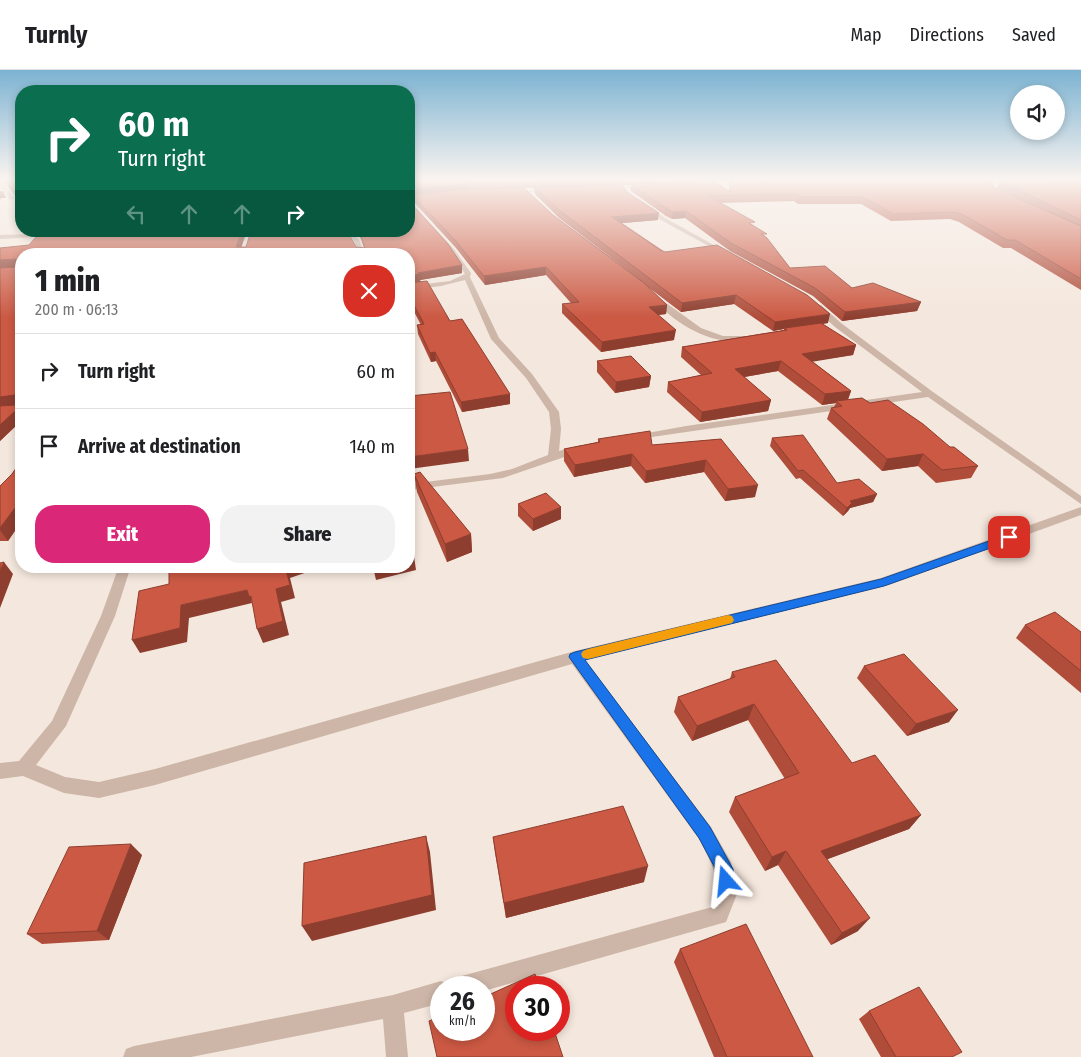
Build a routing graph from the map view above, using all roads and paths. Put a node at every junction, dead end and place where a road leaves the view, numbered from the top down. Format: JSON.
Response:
{"nodes":[{"id":1,"x":431,"y":226,"type":"edge"},
{"id":2,"x":676,"y":226,"type":"edge"},
{"id":3,"x":15,"y":236,"type":"edge"},
{"id":4,"x":0,"y":237,"type":"edge"},
{"id":5,"x":354,"y":237,"type":"edge"},
{"id":6,"x":359,"y":248,"type":"edge"},
{"id":7,"x":738,"y":260,"type":"edge"},
{"id":8,"x":467,"y":277,"type":"junction"},
{"id":9,"x":415,"y":287,"type":"edge"},
{"id":10,"x":652,"y":294,"type":"edge"},
{"id":11,"x":809,"y":300,"type":"edge"},
{"id":12,"x":838,"y":325,"type":"junction"},
{"id":13,"x":828,"y":326,"type":"edge"},
{"id":14,"x":762,"y":336,"type":"edge"},
{"id":15,"x":930,"y":394,"type":"junction"},
{"id":16,"x":627,"y":439,"type":"edge"},
{"id":17,"x":588,"y":446,"type":"edge"},
{"id":18,"x":553,"y":456,"type":"junction"},
{"id":19,"x":415,"y":486,"type":"edge"},
{"id":20,"x":1081,"y":501,"type":"edge"},
{"id":21,"x":1081,"y":511,"type":"edge"},
{"id":22,"x":123,"y":573,"type":"edge"},
{"id":23,"x":575,"y":657,"type":"junction"},
{"id":24,"x":24,"y":768,"type":"junction"},
{"id":25,"x":0,"y":772,"type":"edge"},
{"id":26,"x":495,"y":978,"type":"edge"},
{"id":27,"x":430,"y":995,"type":"edge"},
{"id":28,"x":393,"y":1006,"type":"junction"},
{"id":29,"x":134,"y":1057,"type":"edge"},
{"id":30,"x":397,"y":1057,"type":"edge"}],
"edges":[{"from":1,"to":8,"type":"street"},
{"from":2,"to":7,"type":"street"},
{"from":3,"to":4,"type":"street"},
{"from":5,"to":6,"type":"street"},
{"from":8,"to":9,"type":"street"},
{"from":8,"to":18,"type":"street"},
{"from":10,"to":14,"type":"street"},
{"from":11,"to":12,"type":"street"},
{"from":12,"to":13,"type":"street"},
{"from":12,"to":15,"type":"street"},
{"from":15,"to":16,"type":"street"},
{"from":15,"to":20,"type":"street"},
{"from":17,"to":18,"type":"street"},
{"from":18,"to":19,"type":"street"},
{"from":21,"to":23,"type":"street"},
{"from":22,"to":24,"type":"street"},
{"from":23,"to":24,"type":"street"},
{"from":23,"to":26,"type":"street"},
{"from":24,"to":25,"type":"street"},
{"from":27,"to":28,"type":"street"},
{"from":28,"to":29,"type":"street"},
{"from":28,"to":30,"type":"street"}]}
